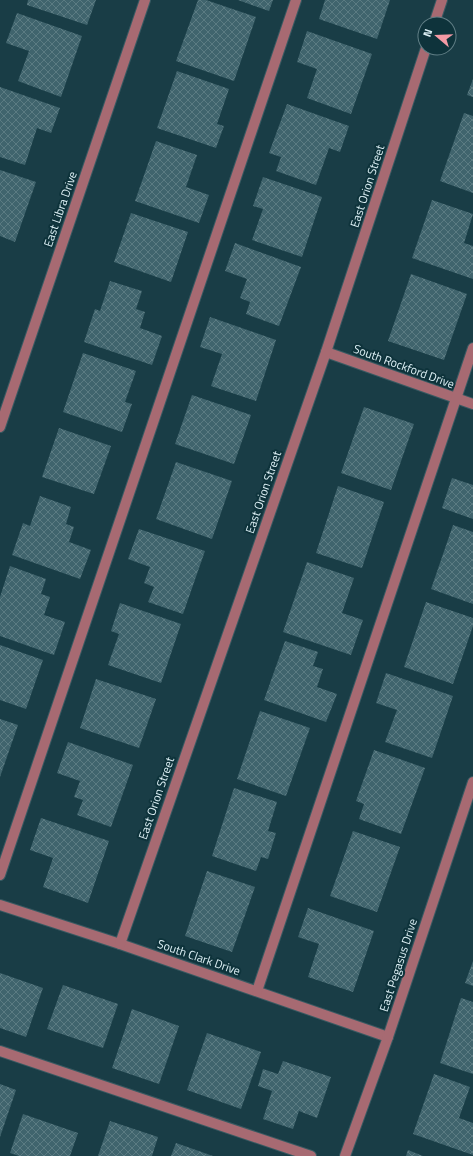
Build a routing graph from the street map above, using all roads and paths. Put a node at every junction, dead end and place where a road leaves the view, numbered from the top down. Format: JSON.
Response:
{"nodes":[{"id":1,"x":145,"y":0,"type":"edge"},
{"id":2,"x":296,"y":0,"type":"edge"},
{"id":3,"x":442,"y":0,"type":"edge"},
{"id":4,"x":437,"y":16,"type":"edge"},
{"id":5,"x":423,"y":56,"type":"edge"},
{"id":6,"x":473,"y":348,"type":"edge"},
{"id":7,"x":326,"y":352,"type":"junction"},
{"id":8,"x":456,"y":398,"type":"junction"},
{"id":9,"x":473,"y":404,"type":"edge"},
{"id":10,"x":0,"y":427,"type":"edge"},
{"id":11,"x":473,"y":782,"type":"edge"},
{"id":12,"x":0,"y":875,"type":"edge"},
{"id":13,"x":0,"y":905,"type":"edge"},
{"id":14,"x":120,"y":944,"type":"junction"},
{"id":15,"x":257,"y":992,"type":"junction"},
{"id":16,"x":388,"y":1037,"type":"junction"},
{"id":17,"x":0,"y":1051,"type":"edge"},
{"id":18,"x":312,"y":1156,"type":"edge"},
{"id":19,"x":345,"y":1156,"type":"edge"}],
"edges":[{"from":1,"to":10,"type":"street","name":"East Libra Drive"},
{"from":2,"to":12,"type":"street"},
{"from":3,"to":4,"type":"street"},
{"from":5,"to":7,"type":"street","name":"East Orion Street"},
{"from":6,"to":8,"type":"street"},
{"from":7,"to":8,"type":"street","name":"South Rockford Drive"},
{"from":7,"to":14,"type":"street","name":"East Orion Street"},
{"from":8,"to":9,"type":"street","name":"South Rockford Drive"},
{"from":8,"to":15,"type":"street"},
{"from":11,"to":16,"type":"street","name":"East Pegasus Drive"},
{"from":13,"to":14,"type":"street","name":"South Clark Drive"},
{"from":14,"to":15,"type":"street","name":"South Clark Drive"},
{"from":15,"to":16,"type":"street","name":"South Clark Drive"},
{"from":16,"to":19,"type":"street","name":"East Pegasus Drive"},
{"from":17,"to":18,"type":"street"}]}
